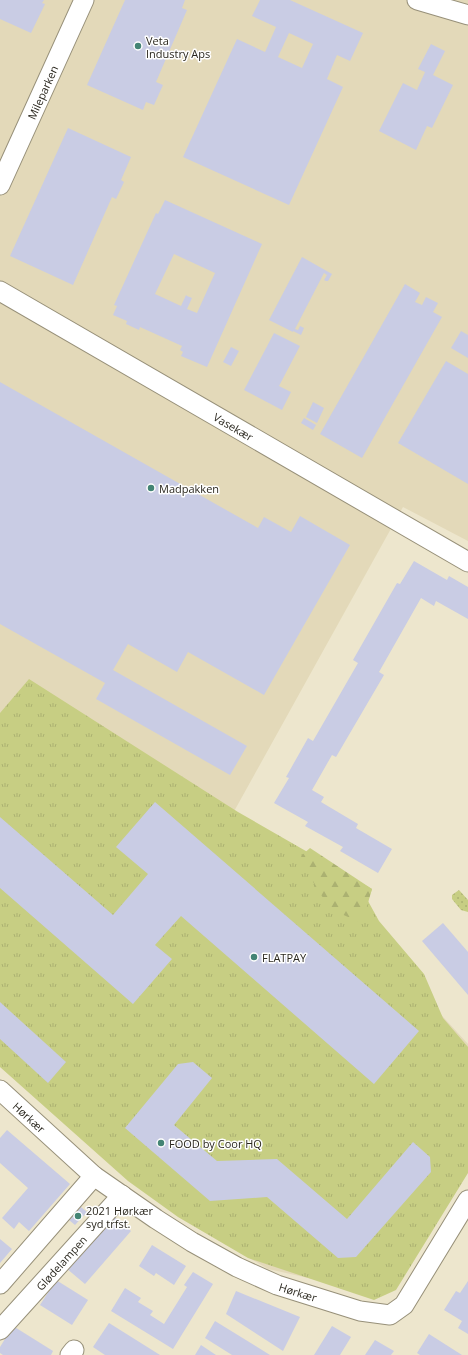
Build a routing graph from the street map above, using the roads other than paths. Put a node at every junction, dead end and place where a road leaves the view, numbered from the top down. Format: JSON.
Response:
{"nodes":[{"id":1,"x":84,"y":0,"type":"edge"},
{"id":2,"x":417,"y":0,"type":"edge"},
{"id":3,"x":468,"y":15,"type":"edge"},
{"id":4,"x":0,"y":185,"type":"edge"},
{"id":5,"x":0,"y":291,"type":"edge"},
{"id":6,"x":468,"y":562,"type":"edge"},
{"id":7,"x":0,"y":1090,"type":"edge"},
{"id":8,"x":94,"y":1176,"type":"junction"},
{"id":9,"x":122,"y":1196,"type":"junction"},
{"id":10,"x":468,"y":1200,"type":"edge"},
{"id":11,"x":462,"y":1221,"type":"edge"},
{"id":12,"x":0,"y":1284,"type":"edge"},
{"id":13,"x":0,"y":1330,"type":"edge"}],
"edges":[{"from":1,"to":4,"type":"street","name":"Mileparken"},
{"from":2,"to":3,"type":"street"},
{"from":5,"to":6,"type":"street","name":"Vasekær"},
{"from":7,"to":8,"type":"street","name":"Hørkær"},
{"from":8,"to":9,"type":"street","name":"Hørkær"},
{"from":8,"to":12,"type":"street"},
{"from":9,"to":11,"type":"street","name":"Hørkær"},
{"from":9,"to":13,"type":"street","name":"Glødelampen"},
{"from":10,"to":11,"type":"street","name":"Hørkær"}]}
